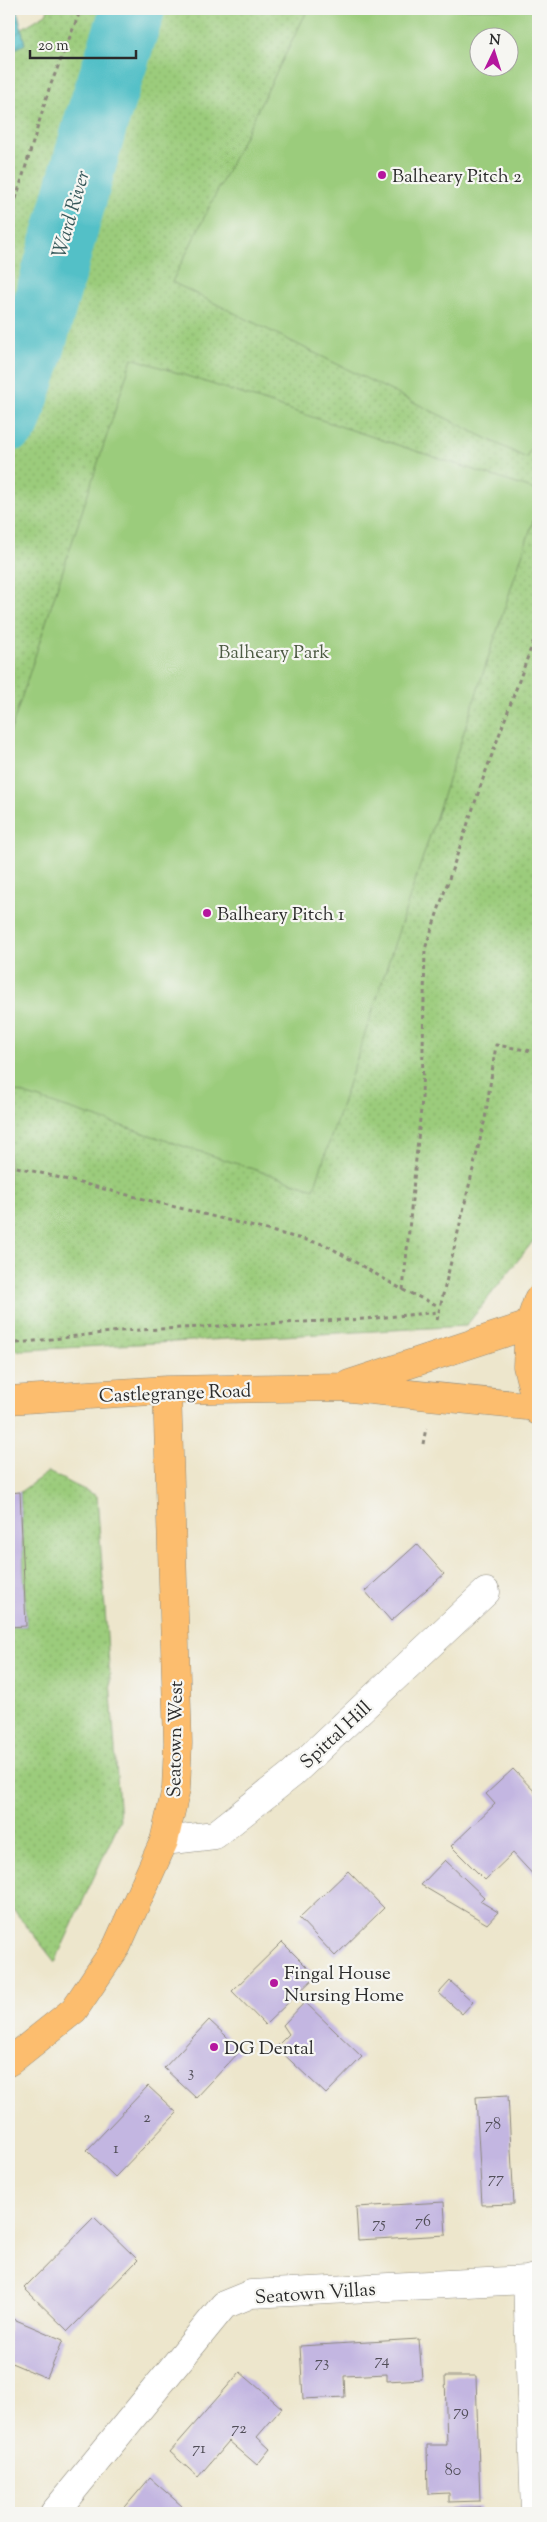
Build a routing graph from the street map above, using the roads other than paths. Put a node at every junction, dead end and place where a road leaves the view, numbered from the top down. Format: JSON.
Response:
{"nodes":[{"id":1,"x":538,"y":1299,"type":"edge"},
{"id":2,"x":530,"y":1325,"type":"junction"},
{"id":3,"x":340,"y":1387,"type":"junction"},
{"id":4,"x":167,"y":1390,"type":"junction"},
{"id":5,"x":9,"y":1400,"type":"edge"},
{"id":6,"x":537,"y":1409,"type":"edge"},
{"id":7,"x":486,"y":1592,"type":"dead end"},
{"id":8,"x":164,"y":1840,"type":"junction"},
{"id":9,"x":9,"y":2062,"type":"edge"},
{"id":10,"x":532,"y":2278,"type":"edge"},
{"id":11,"x":54,"y":2513,"type":"edge"},
{"id":12,"x":535,"y":2513,"type":"edge"}],
"edges":[{"from":1,"to":2,"type":"main road"},
{"from":2,"to":3,"type":"main road","name":"Castlegrange Road"},
{"from":2,"to":6,"type":"main road"},
{"from":3,"to":4,"type":"main road","name":"Castlegrange Road"},
{"from":3,"to":6,"type":"main road","name":"Castlegrange Road"},
{"from":4,"to":5,"type":"main road","name":"Castlegrange Road"},
{"from":4,"to":8,"type":"main road","name":"Seatown West"},
{"from":7,"to":8,"type":"street","name":"Spittal Hill"},
{"from":8,"to":9,"type":"main road","name":"Seatown West"},
{"from":10,"to":11,"type":"street","name":"Seatown Villas"},
{"from":10,"to":12,"type":"street","name":"Seatown Villas"}]}
